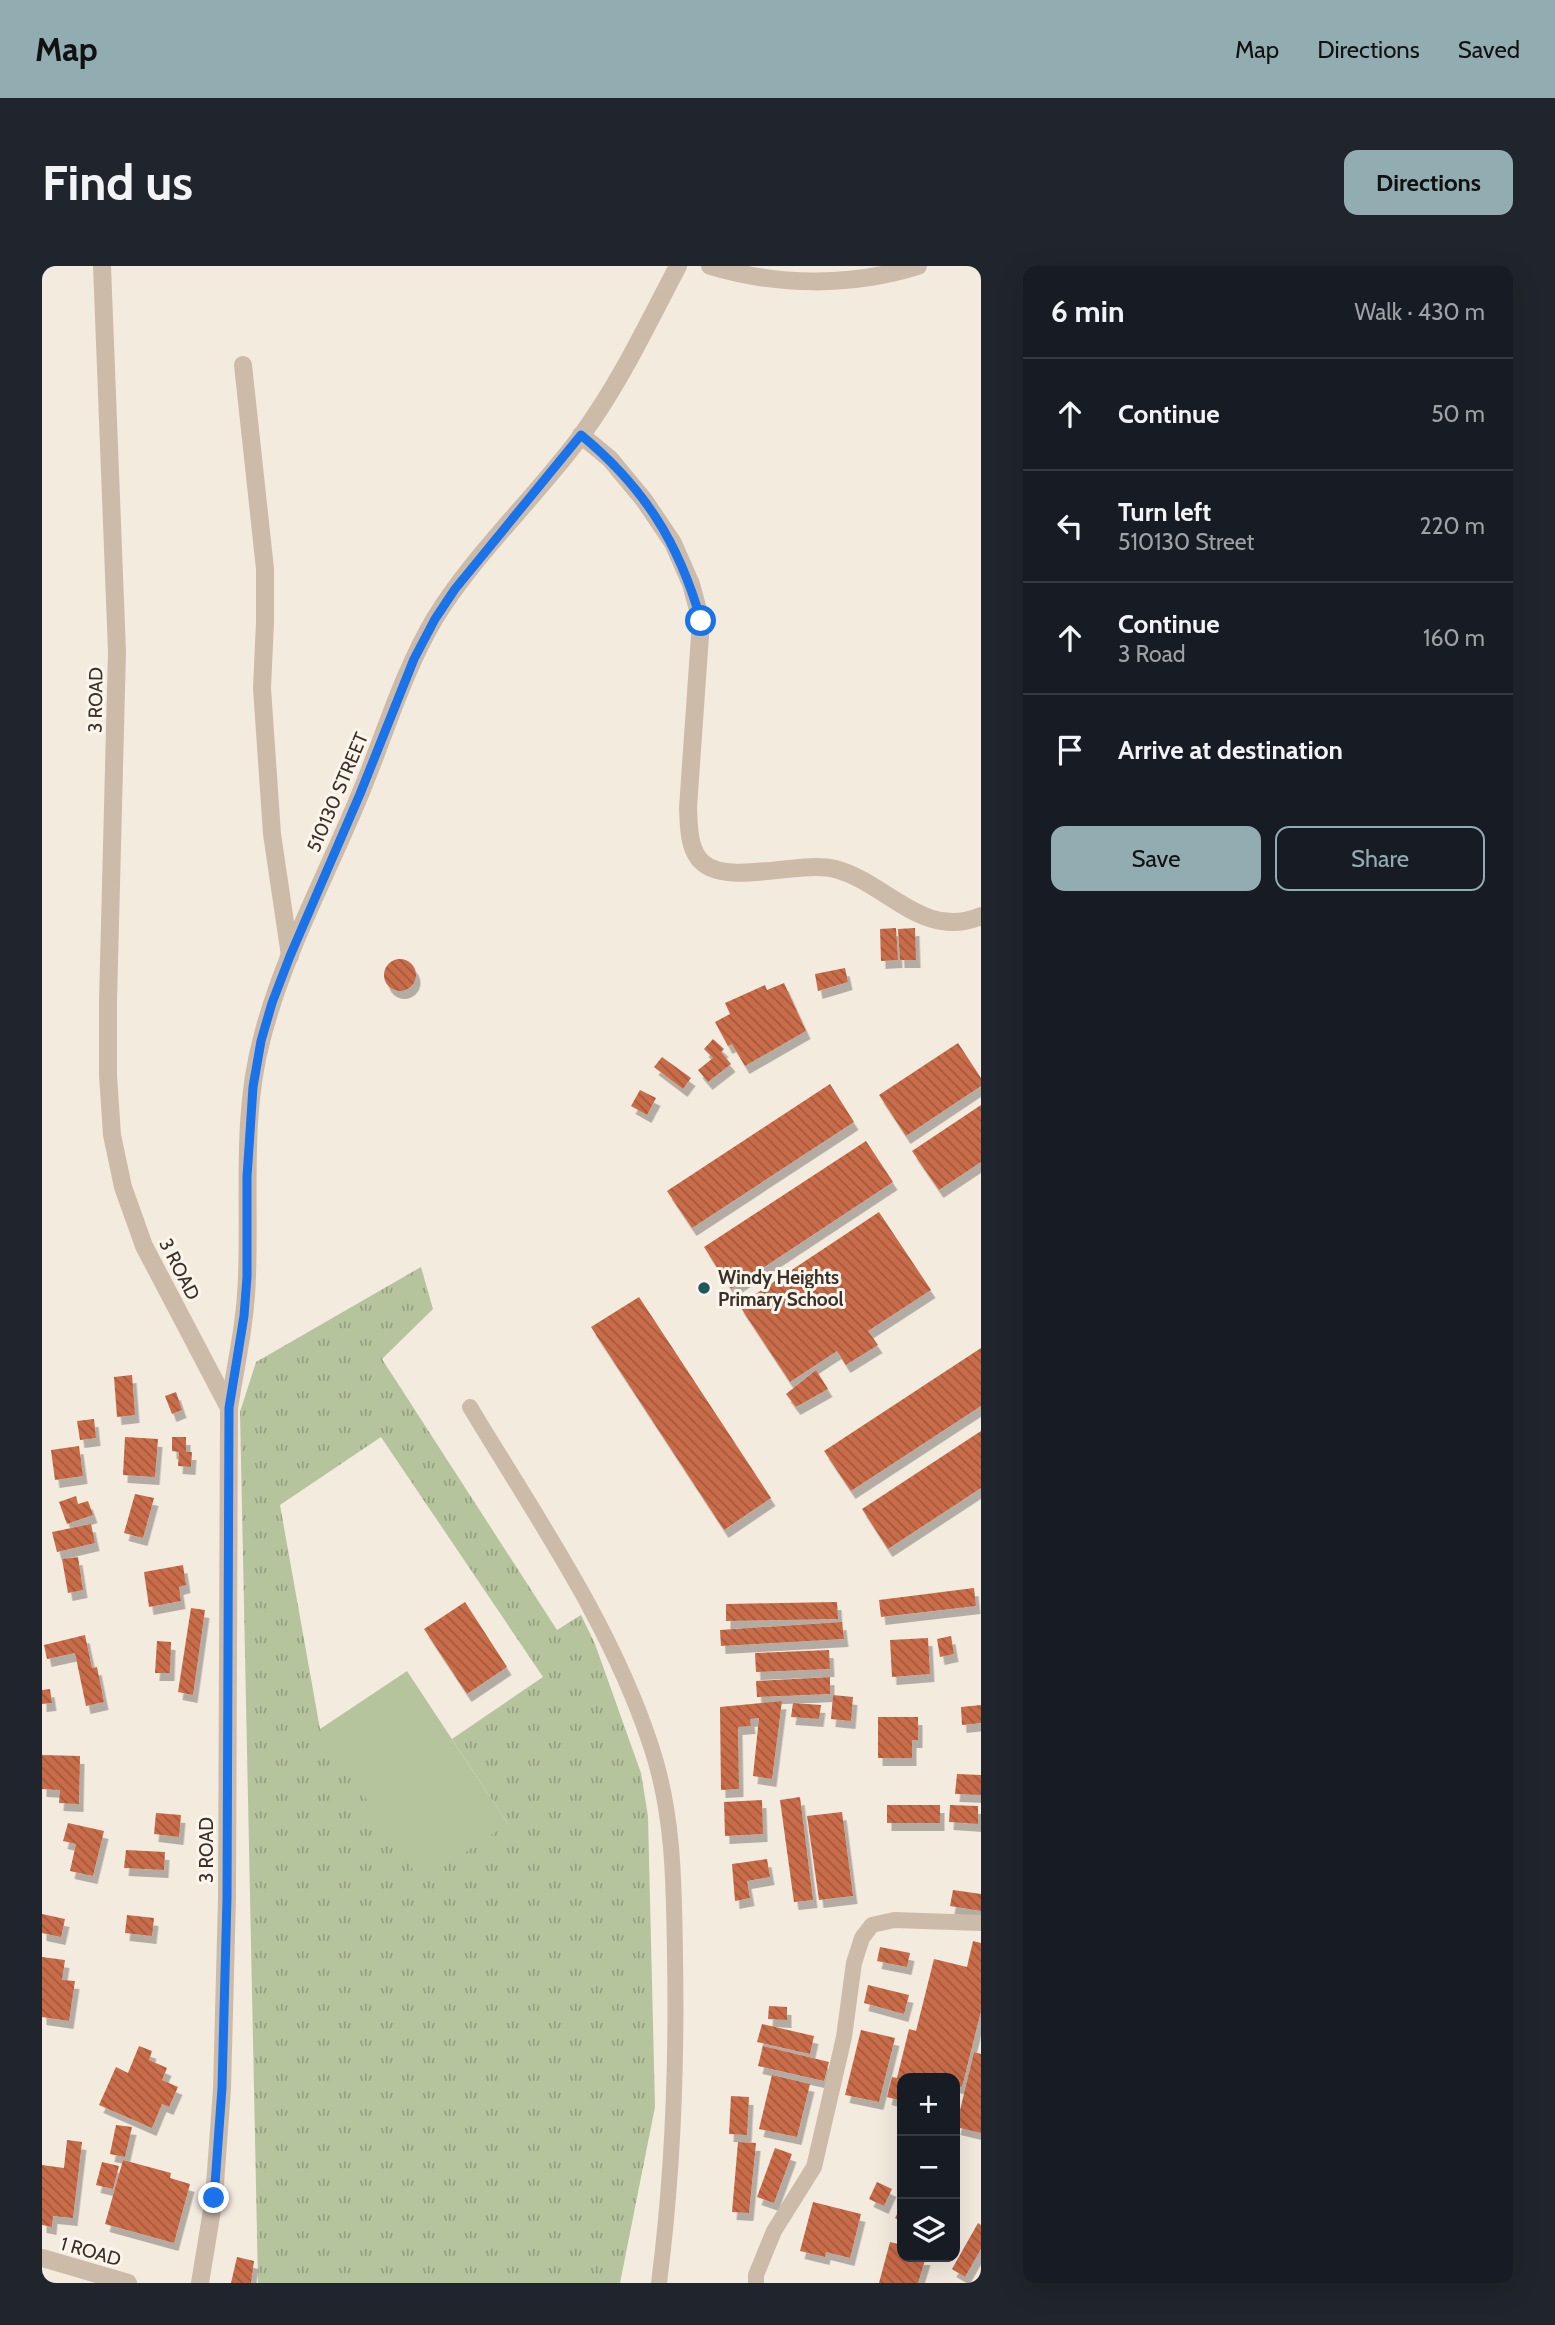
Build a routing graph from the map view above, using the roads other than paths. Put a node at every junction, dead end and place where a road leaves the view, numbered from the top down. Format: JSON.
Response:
{"nodes":[{"id":1,"x":103,"y":266,"type":"edge"},
{"id":2,"x":678,"y":266,"type":"edge"},
{"id":3,"x":710,"y":266,"type":"edge"},
{"id":4,"x":918,"y":266,"type":"edge"},
{"id":5,"x":243,"y":365,"type":"dead end"},
{"id":6,"x":581,"y":435,"type":"junction"},
{"id":7,"x":981,"y":916,"type":"edge"},
{"id":8,"x":290,"y":956,"type":"junction"},
{"id":9,"x":470,"y":1407,"type":"dead end"},
{"id":10,"x":229,"y":1408,"type":"junction"},
{"id":11,"x":981,"y":1923,"type":"edge"},
{"id":12,"x":42,"y":2258,"type":"edge"},
{"id":13,"x":128,"y":2283,"type":"edge"},
{"id":14,"x":200,"y":2283,"type":"edge"},
{"id":15,"x":659,"y":2283,"type":"edge"},
{"id":16,"x":756,"y":2283,"type":"edge"}],
"edges":[{"from":1,"to":10,"type":"street","name":"3 ROAD"},
{"from":2,"to":6,"type":"street","name":"510130 STREET"},
{"from":3,"to":4,"type":"street"},
{"from":5,"to":8,"type":"street"},
{"from":6,"to":7,"type":"street"},
{"from":6,"to":8,"type":"street","name":"510130 STREET"},
{"from":8,"to":10,"type":"street","name":"510130 STREET"},
{"from":9,"to":15,"type":"lane"},
{"from":10,"to":14,"type":"street","name":"3 ROAD"},
{"from":11,"to":16,"type":"lane"},
{"from":12,"to":13,"type":"street","name":"1 ROAD"}]}
